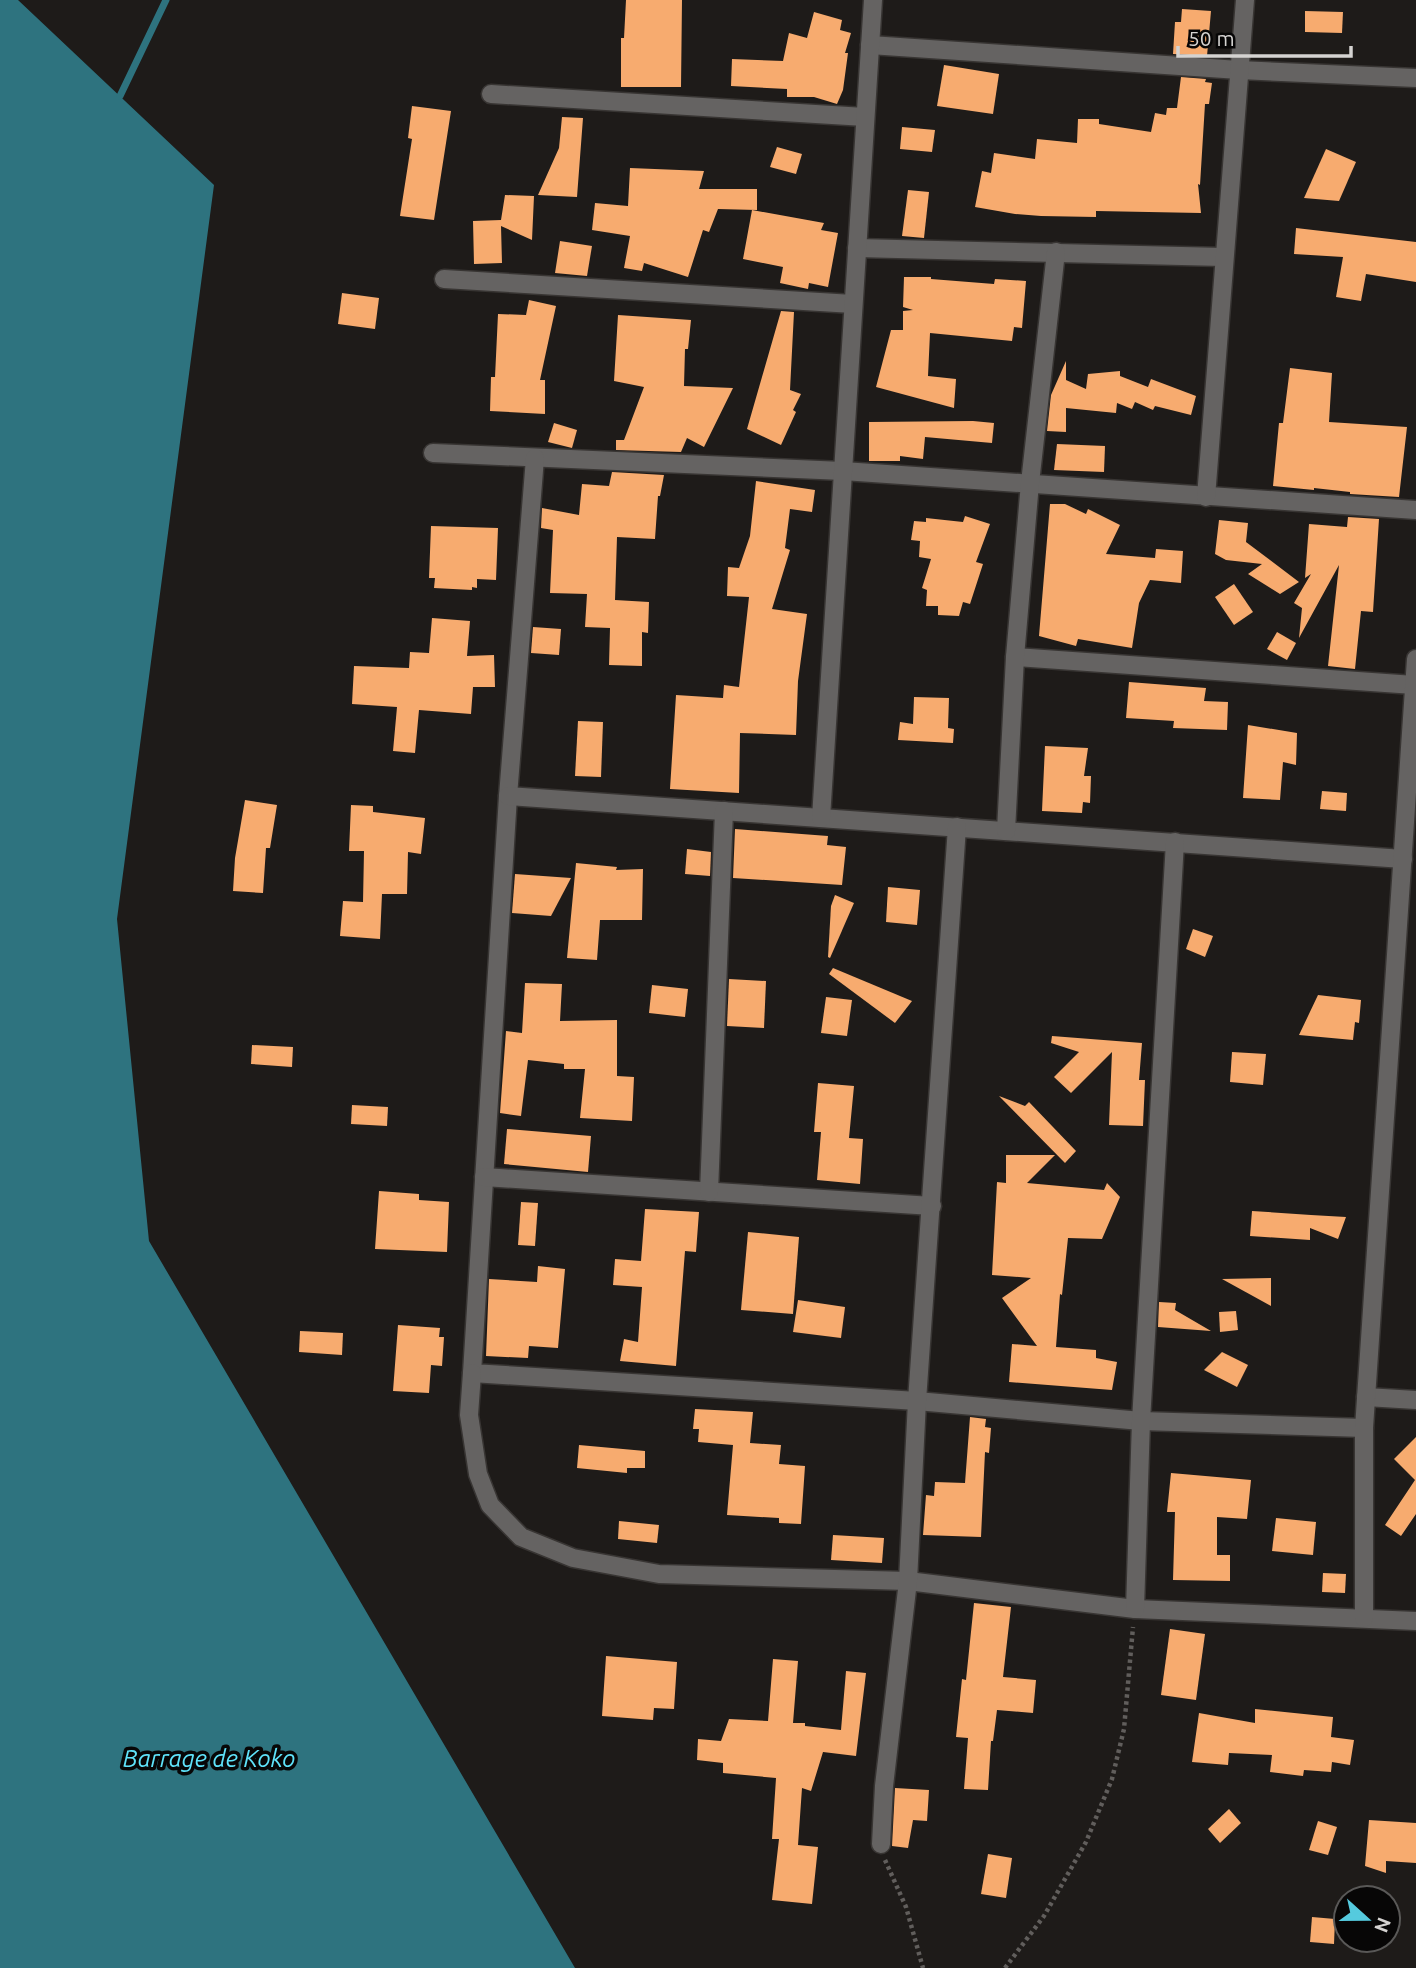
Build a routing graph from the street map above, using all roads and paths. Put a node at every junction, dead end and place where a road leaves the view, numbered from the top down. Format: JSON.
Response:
{"nodes":[{"id":1,"x":873,"y":0,"type":"edge"},
{"id":2,"x":1245,"y":0,"type":"edge"},
{"id":3,"x":870,"y":45,"type":"junction"},
{"id":4,"x":1239,"y":70,"type":"junction"},
{"id":5,"x":1416,"y":78,"type":"edge"},
{"id":6,"x":491,"y":94,"type":"dead end"},
{"id":7,"x":865,"y":117,"type":"junction"},
{"id":8,"x":857,"y":248,"type":"junction"},
{"id":9,"x":1056,"y":252,"type":"junction"},
{"id":10,"x":1223,"y":257,"type":"junction"},
{"id":11,"x":444,"y":279,"type":"dead end"},
{"id":12,"x":853,"y":304,"type":"junction"},
{"id":13,"x":433,"y":453,"type":"dead end"},
{"id":14,"x":535,"y":458,"type":"junction"},
{"id":15,"x":843,"y":471,"type":"junction"},
{"id":16,"x":1030,"y":483,"type":"junction"},
{"id":17,"x":1206,"y":497,"type":"junction"},
{"id":18,"x":1416,"y":510,"type":"edge"},
{"id":19,"x":1015,"y":657,"type":"junction"},
{"id":20,"x":1416,"y":659,"type":"edge"},
{"id":21,"x":1414,"y":685,"type":"junction"},
{"id":22,"x":508,"y":796,"type":"junction"},
{"id":23,"x":724,"y":811,"type":"junction"},
{"id":24,"x":821,"y":818,"type":"junction"},
{"id":25,"x":957,"y":827,"type":"junction"},
{"id":26,"x":1006,"y":831,"type":"junction"},
{"id":27,"x":1175,"y":842,"type":"junction"},
{"id":28,"x":1403,"y":859,"type":"junction"},
{"id":29,"x":484,"y":1177,"type":"junction"},
{"id":30,"x":709,"y":1192,"type":"junction"},
{"id":31,"x":932,"y":1206,"type":"junction"},
{"id":32,"x":472,"y":1373,"type":"junction"},
{"id":33,"x":1366,"y":1397,"type":"junction"},
{"id":34,"x":1416,"y":1399,"type":"edge"},
{"id":35,"x":917,"y":1401,"type":"junction"},
{"id":36,"x":1141,"y":1421,"type":"junction"},
{"id":37,"x":1364,"y":1428,"type":"junction"},
{"id":38,"x":908,"y":1581,"type":"junction"},
{"id":39,"x":1135,"y":1609,"type":"junction"},
{"id":40,"x":1364,"y":1618,"type":"junction"},
{"id":41,"x":1416,"y":1621,"type":"edge"},
{"id":42,"x":881,"y":1844,"type":"joint"},
{"id":43,"x":923,"y":1968,"type":"edge"},
{"id":44,"x":1005,"y":1968,"type":"edge"}],
"edges":[{"from":1,"to":3,"type":"street"},
{"from":2,"to":4,"type":"street"},
{"from":3,"to":4,"type":"street"},
{"from":3,"to":7,"type":"street"},
{"from":4,"to":5,"type":"street"},
{"from":4,"to":10,"type":"street"},
{"from":6,"to":7,"type":"street"},
{"from":7,"to":8,"type":"street"},
{"from":8,"to":9,"type":"street"},
{"from":8,"to":12,"type":"street"},
{"from":9,"to":10,"type":"street"},
{"from":9,"to":16,"type":"street"},
{"from":10,"to":17,"type":"street"},
{"from":11,"to":12,"type":"street"},
{"from":12,"to":15,"type":"street"},
{"from":13,"to":14,"type":"street"},
{"from":14,"to":15,"type":"street"},
{"from":14,"to":22,"type":"street"},
{"from":15,"to":16,"type":"street"},
{"from":15,"to":24,"type":"street"},
{"from":16,"to":17,"type":"street"},
{"from":16,"to":19,"type":"street"},
{"from":17,"to":18,"type":"street"},
{"from":19,"to":21,"type":"street"},
{"from":19,"to":26,"type":"street"},
{"from":20,"to":21,"type":"street"},
{"from":21,"to":28,"type":"street"},
{"from":22,"to":23,"type":"street"},
{"from":22,"to":29,"type":"street"},
{"from":23,"to":24,"type":"street"},
{"from":23,"to":30,"type":"street"},
{"from":24,"to":25,"type":"street"},
{"from":25,"to":26,"type":"street"},
{"from":25,"to":31,"type":"street"},
{"from":26,"to":27,"type":"street"},
{"from":27,"to":28,"type":"street"},
{"from":27,"to":36,"type":"street"},
{"from":28,"to":33,"type":"street"},
{"from":29,"to":30,"type":"street"},
{"from":29,"to":32,"type":"street"},
{"from":30,"to":31,"type":"street"},
{"from":31,"to":35,"type":"street"},
{"from":32,"to":35,"type":"street"},
{"from":32,"to":38,"type":"street"},
{"from":33,"to":34,"type":"street"},
{"from":33,"to":37,"type":"street"},
{"from":35,"to":36,"type":"street"},
{"from":35,"to":38,"type":"street"},
{"from":36,"to":37,"type":"street"},
{"from":36,"to":39,"type":"street"},
{"from":37,"to":40,"type":"street"},
{"from":38,"to":39,"type":"street"},
{"from":38,"to":42,"type":"street"},
{"from":39,"to":40,"type":"street"},
{"from":39,"to":44,"type":"path"},
{"from":40,"to":41,"type":"street"},
{"from":42,"to":43,"type":"path"}]}
